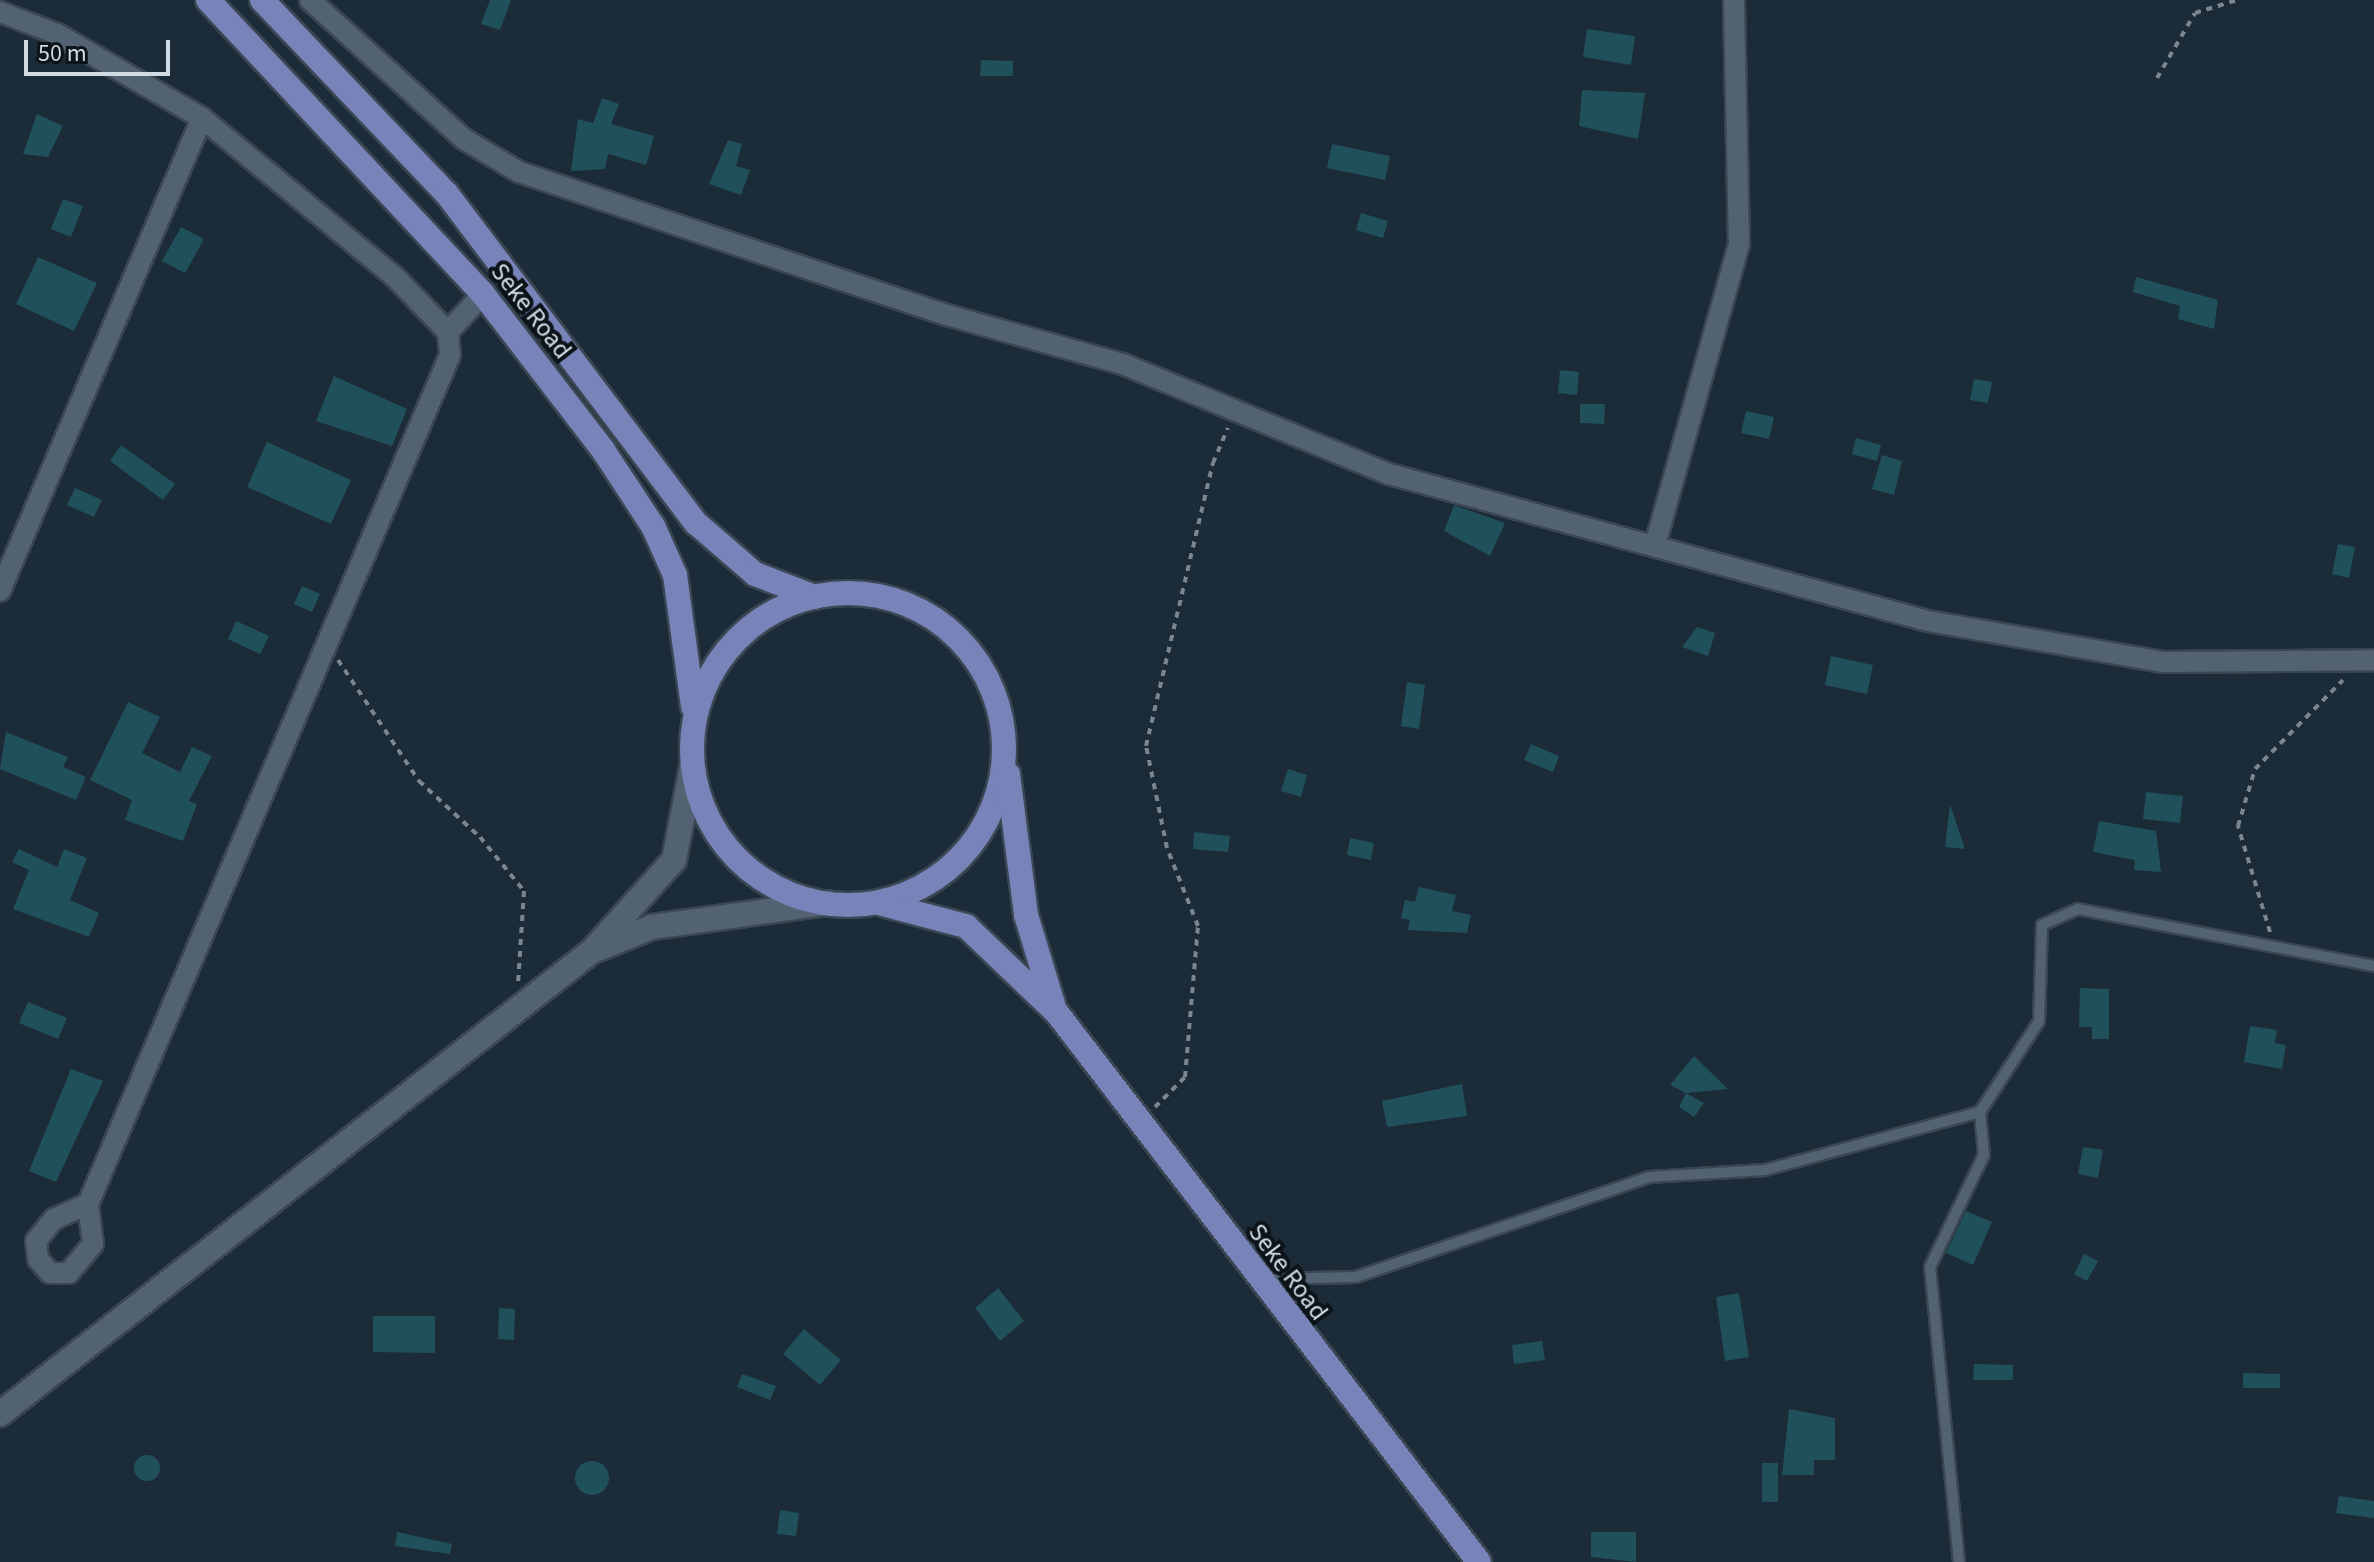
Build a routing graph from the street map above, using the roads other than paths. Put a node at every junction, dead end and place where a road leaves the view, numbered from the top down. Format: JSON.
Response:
{"nodes":[{"id":1,"x":208,"y":0,"type":"edge"},
{"id":2,"x":262,"y":0,"type":"edge"},
{"id":3,"x":310,"y":0,"type":"edge"},
{"id":4,"x":1734,"y":0,"type":"edge"},
{"id":5,"x":0,"y":12,"type":"edge"},
{"id":6,"x":202,"y":118,"type":"junction"},
{"id":7,"x":483,"y":294,"type":"junction"},
{"id":8,"x":448,"y":332,"type":"junction"},
{"id":9,"x":1655,"y":545,"type":"junction"},
{"id":10,"x":0,"y":591,"type":"edge"},
{"id":11,"x":815,"y":597,"type":"junction"},
{"id":12,"x":2369,"y":659,"type":"edge"},
{"id":13,"x":694,"y":721,"type":"junction"},
{"id":14,"x":1005,"y":754,"type":"junction"},
{"id":15,"x":692,"y":767,"type":"junction"},
{"id":16,"x":876,"y":902,"type":"junction"},
{"id":17,"x":827,"y":903,"type":"junction"},
{"id":18,"x":592,"y":951,"type":"junction"},
{"id":19,"x":2374,"y":966,"type":"edge"},
{"id":20,"x":1057,"y":1013,"type":"junction"},
{"id":21,"x":1980,"y":1112,"type":"junction"},
{"id":22,"x":88,"y":1204,"type":"dead end"},
{"id":23,"x":1259,"y":1279,"type":"junction"},
{"id":24,"x":0,"y":1414,"type":"edge"},
{"id":25,"x":1479,"y":1562,"type":"edge"},
{"id":26,"x":1959,"y":1562,"type":"edge"}],
"edges":[{"from":1,"to":7,"type":"main road","name":"Seke Road"},
{"from":2,"to":11,"type":"main road","name":"Seke Road"},
{"from":3,"to":9,"type":"street"},
{"from":4,"to":9,"type":"street"},
{"from":5,"to":6,"type":"street"},
{"from":6,"to":8,"type":"street"},
{"from":6,"to":10,"type":"street"},
{"from":7,"to":8,"type":"street"},
{"from":7,"to":13,"type":"main road","name":"Seke Road"},
{"from":8,"to":22,"type":"street"},
{"from":9,"to":12,"type":"street"},
{"from":11,"to":13,"type":"main road","name":"Seke Road"},
{"from":11,"to":14,"type":"main road","name":"Seke Road"},
{"from":13,"to":15,"type":"main road","name":"Seke Road"},
{"from":14,"to":16,"type":"main road","name":"Seke Road"},
{"from":14,"to":20,"type":"main road"},
{"from":15,"to":17,"type":"main road","name":"Seke Road"},
{"from":15,"to":18,"type":"street"},
{"from":16,"to":17,"type":"main road","name":"Seke Road"},
{"from":16,"to":20,"type":"main road"},
{"from":17,"to":18,"type":"street"},
{"from":18,"to":24,"type":"street"},
{"from":19,"to":21,"type":"lane"},
{"from":20,"to":23,"type":"main road","name":"Seke Road"},
{"from":21,"to":23,"type":"lane"},
{"from":21,"to":26,"type":"lane"},
{"from":23,"to":25,"type":"main road","name":"Seke Road"}]}
